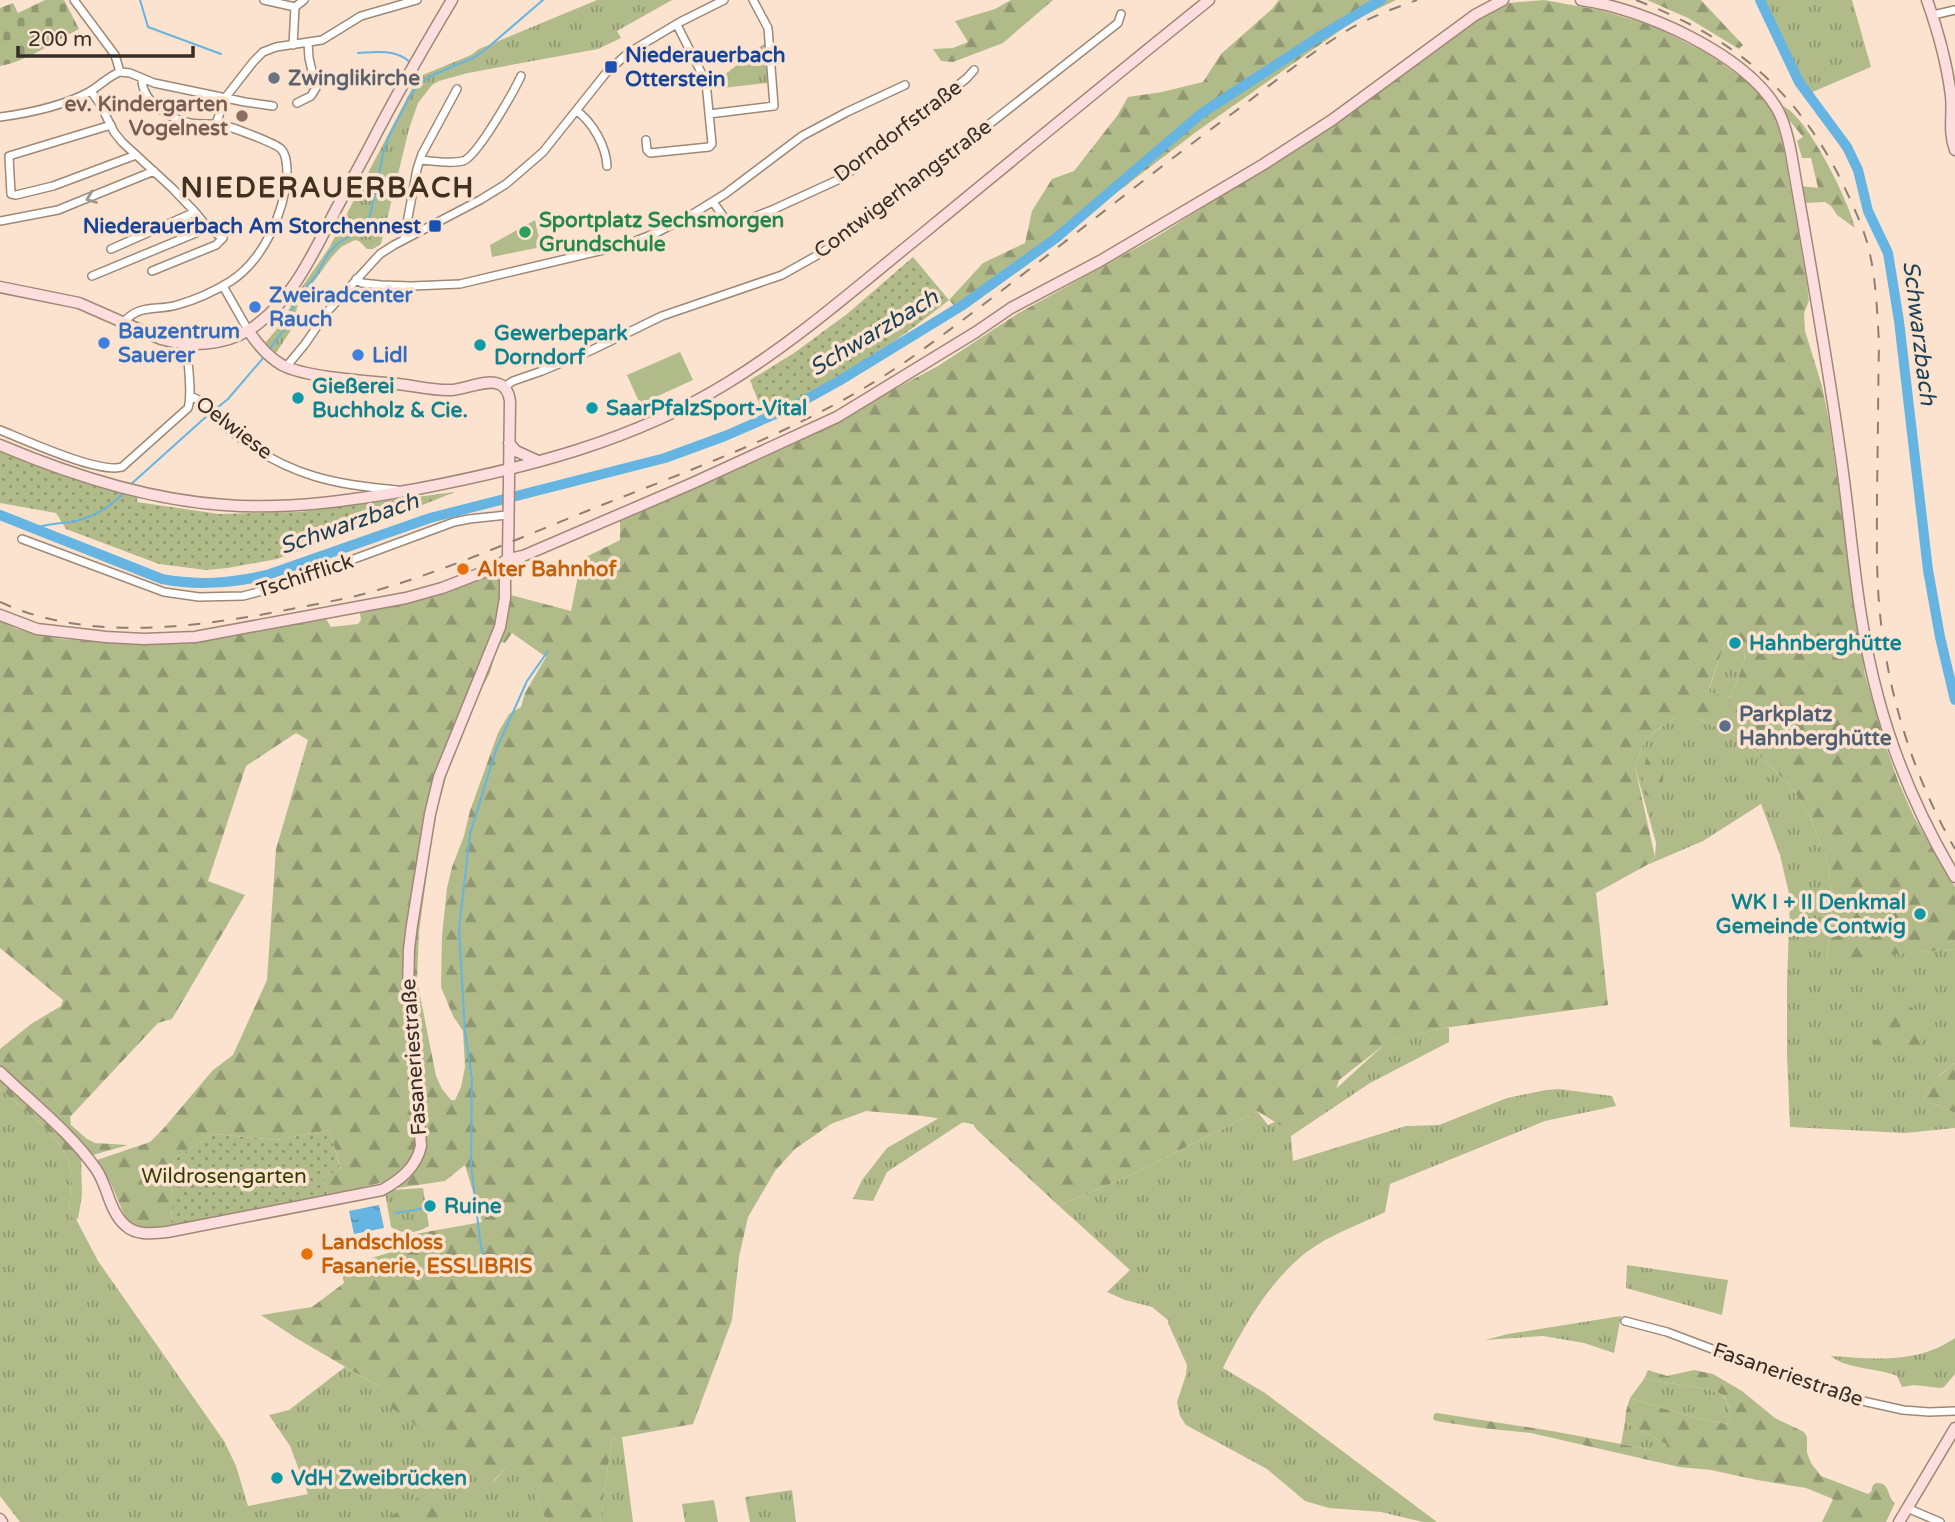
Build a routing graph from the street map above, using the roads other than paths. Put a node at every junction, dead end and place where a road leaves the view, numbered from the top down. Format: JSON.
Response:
{"nodes":[{"id":1,"x":74,"y":0,"type":"edge"},
{"id":2,"x":264,"y":0,"type":"edge"},
{"id":3,"x":304,"y":0,"type":"edge"},
{"id":4,"x":418,"y":0,"type":"edge"},
{"id":5,"x":451,"y":0,"type":"edge"},
{"id":6,"x":724,"y":0,"type":"edge"},
{"id":7,"x":753,"y":0,"type":"edge"},
{"id":8,"x":1209,"y":0,"type":"edge"},
{"id":9,"x":1503,"y":0,"type":"edge"},
{"id":10,"x":1581,"y":0,"type":"edge"},
{"id":11,"x":1927,"y":0,"type":"edge"},
{"id":12,"x":295,"y":7,"type":"junction"},
{"id":13,"x":1955,"y":10,"type":"edge"},
{"id":14,"x":1122,"y":14,"type":"dead end"},
{"id":15,"x":1933,"y":15,"type":"junction"},
{"id":16,"x":677,"y":25,"type":"junction"},
{"id":17,"x":307,"y":43,"type":"junction"},
{"id":18,"x":293,"y":45,"type":"junction"},
{"id":19,"x":974,"y":71,"type":"dead end"},
{"id":20,"x":120,"y":72,"type":"junction"},
{"id":21,"x":521,"y":76,"type":"dead end"},
{"id":22,"x":142,"y":79,"type":"junction"},
{"id":23,"x":905,"y":85,"type":"dead end"},
{"id":24,"x":457,"y":89,"type":"dead end"},
{"id":25,"x":91,"y":91,"type":"junction"},
{"id":26,"x":225,"y":98,"type":"junction"},
{"id":27,"x":298,"y":103,"type":"dead end"},
{"id":28,"x":273,"y":106,"type":"dead end"},
{"id":29,"x":577,"y":111,"type":"junction"},
{"id":30,"x":709,"y":114,"type":"junction"},
{"id":31,"x":0,"y":117,"type":"edge"},
{"id":32,"x":216,"y":124,"type":"junction"},
{"id":33,"x":111,"y":125,"type":"junction"},
{"id":34,"x":646,"y":140,"type":"dead end"},
{"id":35,"x":1955,"y":150,"type":"edge"},
{"id":36,"x":136,"y":155,"type":"junction"},
{"id":37,"x":420,"y":160,"type":"junction"},
{"id":38,"x":607,"y":166,"type":"dead end"},
{"id":39,"x":154,"y":171,"type":"junction"},
{"id":40,"x":0,"y":186,"type":"edge"},
{"id":41,"x":12,"y":187,"type":"junction"},
{"id":42,"x":713,"y":202,"type":"junction"},
{"id":43,"x":195,"y":212,"type":"junction"},
{"id":44,"x":0,"y":221,"type":"edge"},
{"id":45,"x":208,"y":228,"type":"junction"},
{"id":46,"x":404,"y":239,"type":"junction"},
{"id":47,"x":111,"y":249,"type":"dead end"},
{"id":48,"x":152,"y":271,"type":"dead end"},
{"id":49,"x":92,"y":276,"type":"dead end"},
{"id":50,"x":356,"y":279,"type":"junction"},
{"id":51,"x":223,"y":286,"type":"junction"},
{"id":52,"x":0,"y":287,"type":"edge"},
{"id":53,"x":124,"y":323,"type":"junction"},
{"id":54,"x":248,"y":330,"type":"junction"},
{"id":55,"x":187,"y":344,"type":"junction"},
{"id":56,"x":286,"y":366,"type":"junction"},
{"id":57,"x":505,"y":387,"type":"junction"},
{"id":58,"x":191,"y":396,"type":"junction"},
{"id":59,"x":0,"y":430,"type":"edge"},
{"id":60,"x":509,"y":443,"type":"junction"},
{"id":61,"x":0,"y":444,"type":"edge"},
{"id":62,"x":539,"y":461,"type":"junction"},
{"id":63,"x":509,"y":470,"type":"junction"},
{"id":64,"x":408,"y":490,"type":"junction"},
{"id":65,"x":507,"y":512,"type":"junction"},
{"id":66,"x":22,"y":539,"type":"dead end"},
{"id":67,"x":506,"y":561,"type":"junction"},
{"id":68,"x":0,"y":615,"type":"edge"},
{"id":69,"x":1955,"y":877,"type":"edge"},
{"id":70,"x":0,"y":1072,"type":"edge"},
{"id":71,"x":1625,"y":1321,"type":"dead end"},
{"id":72,"x":1955,"y":1411,"type":"edge"},
{"id":73,"x":1955,"y":1427,"type":"edge"},
{"id":74,"x":1907,"y":1508,"type":"junction"},
{"id":75,"x":1899,"y":1522,"type":"edge"},
{"id":76,"x":1940,"y":1522,"type":"edge"}],
"edges":[{"from":1,"to":20,"type":"street"},
{"from":2,"to":12,"type":"street"},
{"from":3,"to":12,"type":"street"},
{"from":4,"to":17,"type":"street"},
{"from":5,"to":54,"type":"street"},
{"from":6,"to":16,"type":"street"},
{"from":7,"to":30,"type":"street"},
{"from":8,"to":62,"type":"street"},
{"from":9,"to":67,"type":"street"},
{"from":10,"to":69,"type":"street"},
{"from":11,"to":15,"type":"street"},
{"from":12,"to":18,"type":"street"},
{"from":13,"to":15,"type":"street"},
{"from":14,"to":57,"type":"street","name":"Contwigerhangstraße"},
{"from":15,"to":35,"type":"street"},
{"from":16,"to":29,"type":"street"},
{"from":16,"to":30,"type":"street"},
{"from":17,"to":18,"type":"street"},
{"from":17,"to":27,"type":"street"},
{"from":18,"to":26,"type":"street"},
{"from":19,"to":42,"type":"street","name":"Dorndorfstraße"},
{"from":20,"to":22,"type":"street"},
{"from":20,"to":25,"type":"street"},
{"from":21,"to":37,"type":"street"},
{"from":22,"to":26,"type":"street"},
{"from":22,"to":32,"type":"street"},
{"from":23,"to":42,"type":"street"},
{"from":24,"to":37,"type":"street"},
{"from":25,"to":31,"type":"street"},
{"from":25,"to":33,"type":"street"},
{"from":26,"to":28,"type":"street"},
{"from":26,"to":32,"type":"street"},
{"from":29,"to":38,"type":"street"},
{"from":29,"to":46,"type":"street"},
{"from":30,"to":34,"type":"street"},
{"from":32,"to":51,"type":"street"},
{"from":33,"to":36,"type":"street"},
{"from":33,"to":41,"type":"street"},
{"from":36,"to":39,"type":"street"},
{"from":36,"to":41,"type":"street"},
{"from":37,"to":46,"type":"street"},
{"from":39,"to":43,"type":"street"},
{"from":39,"to":44,"type":"street","one_way":true},
{"from":40,"to":41,"type":"street"},
{"from":42,"to":50,"type":"street"},
{"from":43,"to":45,"type":"street"},
{"from":43,"to":47,"type":"street"},
{"from":45,"to":48,"type":"street"},
{"from":45,"to":49,"type":"street"},
{"from":46,"to":50,"type":"street"},
{"from":50,"to":56,"type":"street"},
{"from":51,"to":53,"type":"street"},
{"from":51,"to":54,"type":"street"},
{"from":52,"to":53,"type":"street"},
{"from":53,"to":55,"type":"street"},
{"from":54,"to":55,"type":"street"},
{"from":54,"to":56,"type":"street"},
{"from":55,"to":58,"type":"street","name":"Oelwiese"},
{"from":56,"to":57,"type":"street"},
{"from":57,"to":60,"type":"street"},
{"from":58,"to":59,"type":"street"},
{"from":58,"to":64,"type":"street","name":"Oelwiese"},
{"from":60,"to":62,"type":"street"},
{"from":60,"to":63,"type":"street"},
{"from":61,"to":64,"type":"street"},
{"from":62,"to":63,"type":"street"},
{"from":63,"to":64,"type":"street"},
{"from":63,"to":65,"type":"street"},
{"from":65,"to":66,"type":"street","name":"Tschifflick"},
{"from":65,"to":67,"type":"street"},
{"from":67,"to":68,"type":"street"},
{"from":67,"to":70,"type":"street","name":"Fasaneriestraße"},
{"from":71,"to":72,"type":"street","name":"Fasaneriestraße"},
{"from":73,"to":74,"type":"street"},
{"from":74,"to":75,"type":"street"},
{"from":74,"to":76,"type":"street"}]}
